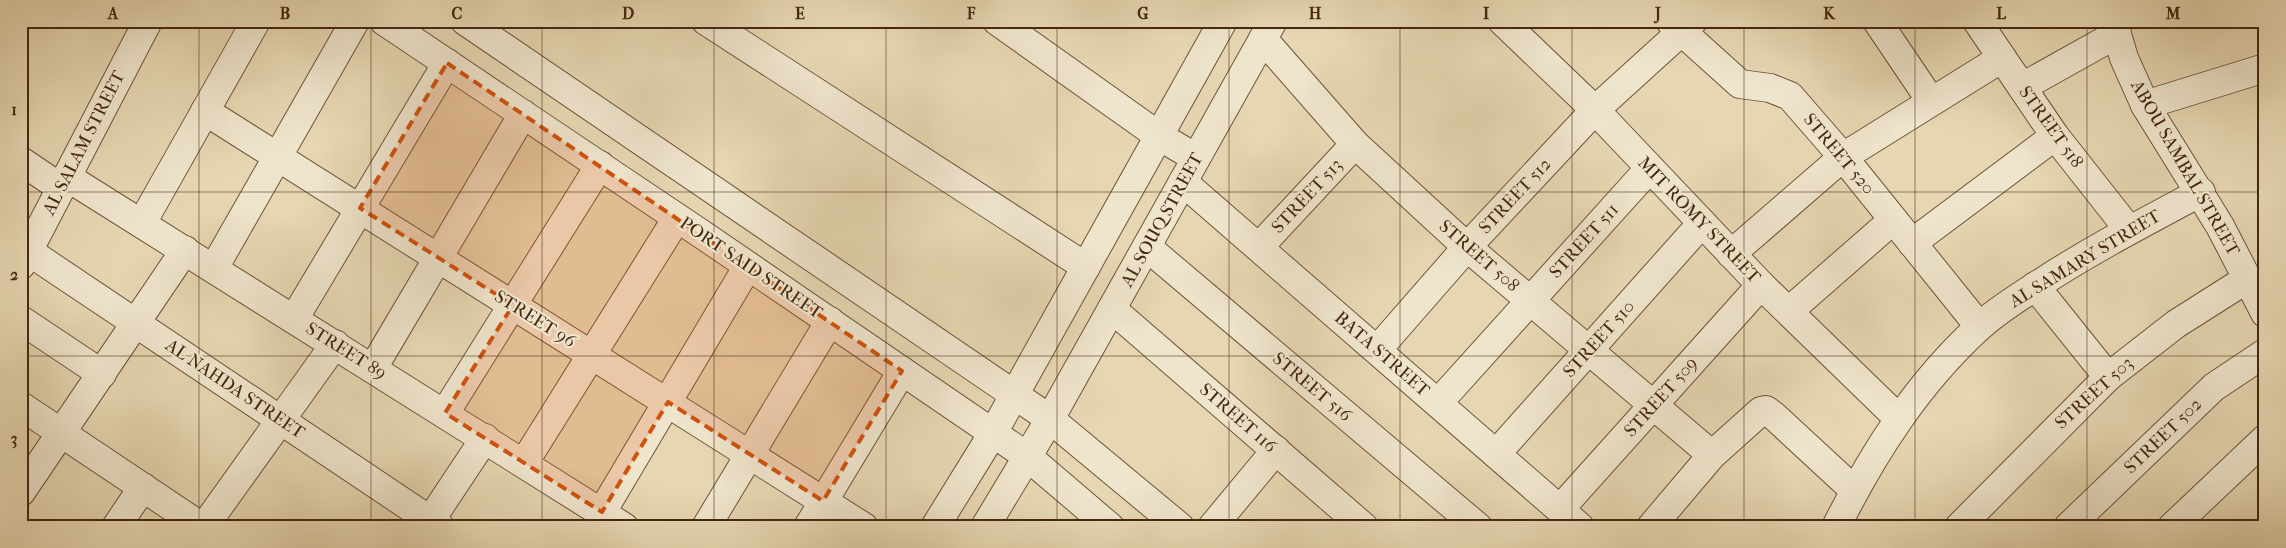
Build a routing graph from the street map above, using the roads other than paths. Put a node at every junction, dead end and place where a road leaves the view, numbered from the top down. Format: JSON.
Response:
{"nodes":[{"id":1,"x":148,"y":21,"type":"edge"},
{"id":2,"x":256,"y":21,"type":"edge"},
{"id":3,"x":355,"y":21,"type":"edge"},
{"id":4,"x":384,"y":21,"type":"edge"},
{"id":5,"x":465,"y":21,"type":"edge"},
{"id":6,"x":706,"y":21,"type":"edge"},
{"id":7,"x":997,"y":21,"type":"edge"},
{"id":8,"x":1223,"y":21,"type":"edge"},
{"id":9,"x":1877,"y":21,"type":"edge"},
{"id":10,"x":1977,"y":21,"type":"edge"},
{"id":11,"x":1681,"y":25,"type":"edge"},
{"id":12,"x":1518,"y":26,"type":"edge"},
{"id":13,"x":2115,"y":28,"type":"edge"},
{"id":14,"x":1268,"y":30,"type":"edge"},
{"id":15,"x":2002,"y":58,"type":"junction"},
{"id":16,"x":447,"y":63,"type":"junction"},
{"id":17,"x":2265,"y":68,"type":"edge"},
{"id":18,"x":2022,"y":87,"type":"junction"},
{"id":19,"x":1932,"y":101,"type":"junction"},
{"id":20,"x":2145,"y":105,"type":"junction"},
{"id":21,"x":1595,"y":110,"type":"junction"},
{"id":22,"x":205,"y":111,"type":"junction"},
{"id":23,"x":523,"y":114,"type":"junction"},
{"id":24,"x":1159,"y":136,"type":"junction"},
{"id":25,"x":2055,"y":136,"type":"junction"},
{"id":26,"x":1355,"y":144,"type":"junction"},
{"id":27,"x":278,"y":156,"type":"junction"},
{"id":28,"x":1843,"y":157,"type":"junction"},
{"id":29,"x":1196,"y":158,"type":"junction"},
{"id":30,"x":21,"y":161,"type":"edge"},
{"id":31,"x":600,"y":165,"type":"junction"},
{"id":32,"x":1649,"y":169,"type":"junction"},
{"id":33,"x":64,"y":182,"type":"junction"},
{"id":34,"x":1183,"y":182,"type":"junction"},
{"id":35,"x":2201,"y":192,"type":"junction"},
{"id":36,"x":360,"y":208,"type":"junction"},
{"id":37,"x":677,"y":218,"type":"junction"},
{"id":38,"x":1893,"y":220,"type":"junction"},
{"id":39,"x":142,"y":223,"type":"junction"},
{"id":40,"x":1702,"y":224,"type":"junction"},
{"id":41,"x":2129,"y":230,"type":"junction"},
{"id":42,"x":1912,"y":243,"type":"junction"},
{"id":43,"x":1147,"y":247,"type":"junction"},
{"id":44,"x":1259,"y":247,"type":"junction"},
{"id":45,"x":1467,"y":247,"type":"junction"},
{"id":46,"x":185,"y":250,"type":"junction"},
{"id":47,"x":1732,"y":254,"type":"junction"},
{"id":48,"x":438,"y":257,"type":"junction"},
{"id":49,"x":23,"y":260,"type":"edge"},
{"id":50,"x":748,"y":266,"type":"junction"},
{"id":51,"x":1086,"y":267,"type":"junction"},
{"id":52,"x":214,"y":268,"type":"junction"},
{"id":53,"x":2247,"y":279,"type":"junction"},
{"id":54,"x":1761,"y":285,"type":"junction"},
{"id":55,"x":2035,"y":286,"type":"junction"},
{"id":56,"x":1530,"y":301,"type":"junction"},
{"id":57,"x":513,"y":304,"type":"junction"},
{"id":58,"x":1112,"y":309,"type":"junction"},
{"id":59,"x":1789,"y":311,"type":"junction"},
{"id":60,"x":2265,"y":313,"type":"edge"},
{"id":61,"x":294,"y":319,"type":"junction"},
{"id":62,"x":21,"y":320,"type":"edge"},
{"id":63,"x":830,"y":321,"type":"junction"},
{"id":64,"x":136,"y":322,"type":"junction"},
{"id":65,"x":1979,"y":326,"type":"junction"},
{"id":66,"x":335,"y":344,"type":"junction"},
{"id":67,"x":1377,"y":350,"type":"junction"},
{"id":68,"x":1589,"y":350,"type":"junction"},
{"id":69,"x":2265,"y":353,"type":"edge"},
{"id":70,"x":592,"y":355,"type":"junction"},
{"id":71,"x":373,"y":368,"type":"junction"},
{"id":72,"x":902,"y":371,"type":"junction"},
{"id":73,"x":102,"y":374,"type":"junction"},
{"id":74,"x":2108,"y":377,"type":"junction"},
{"id":75,"x":1014,"y":394,"type":"junction"},
{"id":76,"x":668,"y":402,"type":"junction"},
{"id":77,"x":1438,"y":403,"type":"junction"},
{"id":78,"x":1654,"y":404,"type":"junction"},
{"id":79,"x":21,"y":406,"type":"edge"},
{"id":80,"x":445,"y":413,"type":"junction"},
{"id":81,"x":1050,"y":418,"type":"junction"},
{"id":82,"x":1898,"y":418,"type":"junction"},
{"id":83,"x":281,"y":420,"type":"junction"},
{"id":84,"x":62,"y":433,"type":"junction"},
{"id":85,"x":993,"y":433,"type":"junction"},
{"id":86,"x":485,"y":438,"type":"junction"},
{"id":87,"x":2265,"y":439,"type":"edge"},
{"id":88,"x":1276,"y":450,"type":"junction"},
{"id":89,"x":749,"y":454,"type":"junction"},
{"id":90,"x":1496,"y":454,"type":"junction"},
{"id":91,"x":1712,"y":455,"type":"junction"},
{"id":92,"x":1028,"y":457,"type":"junction"},
{"id":93,"x":524,"y":463,"type":"junction"},
{"id":94,"x":143,"y":487,"type":"junction"},
{"id":95,"x":1854,"y":490,"type":"junction"},
{"id":96,"x":21,"y":492,"type":"edge"},
{"id":97,"x":823,"y":501,"type":"junction"},
{"id":98,"x":1560,"y":509,"type":"junction"},
{"id":99,"x":1350,"y":522,"type":"edge"},
{"id":100,"x":1463,"y":522,"type":"edge"},
{"id":101,"x":618,"y":523,"type":"edge"},
{"id":102,"x":432,"y":524,"type":"edge"},
{"id":103,"x":116,"y":527,"type":"edge"},
{"id":104,"x":203,"y":527,"type":"edge"},
{"id":105,"x":706,"y":527,"type":"edge"},
{"id":106,"x":808,"y":527,"type":"edge"},
{"id":107,"x":864,"y":527,"type":"edge"},
{"id":108,"x":935,"y":527,"type":"edge"},
{"id":109,"x":985,"y":527,"type":"edge"},
{"id":110,"x":1110,"y":527,"type":"edge"},
{"id":111,"x":1180,"y":527,"type":"edge"},
{"id":112,"x":1212,"y":527,"type":"edge"},
{"id":113,"x":1580,"y":527,"type":"edge"},
{"id":114,"x":1651,"y":527,"type":"edge"},
{"id":115,"x":1836,"y":527,"type":"edge"},
{"id":116,"x":1959,"y":527,"type":"edge"},
{"id":117,"x":2068,"y":527,"type":"edge"},
{"id":118,"x":2172,"y":527,"type":"edge"}],
"edges":[{"from":1,"to":33,"type":"street","name":"AL SALAM STREET"},
{"from":2,"to":22,"type":"street"},
{"from":3,"to":27,"type":"street"},
{"from":4,"to":16,"type":"street","name":"PORT SAID STREET"},
{"from":5,"to":75,"type":"street"},
{"from":6,"to":51,"type":"street"},
{"from":7,"to":24,"type":"street"},
{"from":8,"to":24,"type":"street"},
{"from":9,"to":19,"type":"street"},
{"from":10,"to":15,"type":"street","name":"STREET 518"},
{"from":11,"to":21,"type":"street","name":"STREET 512"},
{"from":11,"to":28,"type":"street","name":"STREET 520"},
{"from":12,"to":21,"type":"street","name":"MIT ROMY STREET"},
{"from":13,"to":18,"type":"street"},
{"from":13,"to":20,"type":"street","name":"ABOU SAMBAL STREET"},
{"from":14,"to":26,"type":"street","name":"STREET 508"},
{"from":14,"to":29,"type":"street","name":"AL SOUQ STREET"},
{"from":15,"to":18,"type":"street","name":"STREET 518"},
{"from":15,"to":19,"type":"street"},
{"from":16,"to":23,"type":"street","name":"PORT SAID STREET"},
{"from":16,"to":36,"type":"street"},
{"from":17,"to":20,"type":"street"},
{"from":18,"to":25,"type":"street","name":"STREET 518"},
{"from":19,"to":28,"type":"street"},
{"from":20,"to":35,"type":"street","name":"ABOU SAMBAL STREET"},
{"from":21,"to":32,"type":"street","name":"MIT ROMY STREET"},
{"from":21,"to":45,"type":"street","name":"STREET 512"},
{"from":22,"to":27,"type":"street","name":"STREET 96"},
{"from":22,"to":39,"type":"street"},
{"from":23,"to":31,"type":"street","name":"PORT SAID STREET"},
{"from":23,"to":48,"type":"street"},
{"from":24,"to":29,"type":"street"},
{"from":24,"to":51,"type":"street"},
{"from":25,"to":41,"type":"street","name":"STREET 518"},
{"from":25,"to":42,"type":"street"},
{"from":26,"to":44,"type":"street","name":"STREET 513"},
{"from":26,"to":45,"type":"street","name":"STREET 508"},
{"from":27,"to":36,"type":"street","name":"STREET 96"},
{"from":27,"to":52,"type":"street"},
{"from":28,"to":38,"type":"street","name":"STREET 520"},
{"from":28,"to":47,"type":"street"},
{"from":29,"to":34,"type":"street","name":"AL SOUQ STREET"},
{"from":30,"to":33,"type":"street","name":"STREET 89"},
{"from":31,"to":37,"type":"street","name":"PORT SAID STREET"},
{"from":31,"to":57,"type":"street"},
{"from":32,"to":40,"type":"street","name":"MIT ROMY STREET"},
{"from":32,"to":56,"type":"street","name":"STREET 511"},
{"from":33,"to":39,"type":"street","name":"STREET 89"},
{"from":33,"to":49,"type":"street","name":"AL SALAM STREET"},
{"from":34,"to":43,"type":"street","name":"AL SOUQ STREET"},
{"from":34,"to":44,"type":"street","name":"BATA STREET"},
{"from":35,"to":41,"type":"street","name":"AL SAMARY STREET"},
{"from":35,"to":53,"type":"street","name":"ABOU SAMBAL STREET"},
{"from":36,"to":48,"type":"street","name":"STREET 96"},
{"from":36,"to":61,"type":"street"},
{"from":37,"to":50,"type":"street","name":"PORT SAID STREET"},
{"from":37,"to":70,"type":"street"},
{"from":38,"to":42,"type":"street","name":"STREET 520"},
{"from":38,"to":59,"type":"street"},
{"from":39,"to":46,"type":"street","name":"STREET 89"},
{"from":40,"to":47,"type":"street","name":"MIT ROMY STREET"},
{"from":40,"to":68,"type":"street","name":"STREET 510"},
{"from":41,"to":55,"type":"street","name":"AL SAMARY STREET"},
{"from":42,"to":65,"type":"street","name":"STREET 520"},
{"from":43,"to":58,"type":"street","name":"AL SOUQ STREET"},
{"from":43,"to":100,"type":"street","name":"STREET 516"},
{"from":44,"to":67,"type":"street","name":"BATA STREET"},
{"from":45,"to":56,"type":"street","name":"STREET 508"},
{"from":45,"to":67,"type":"street","name":"STREET 512"},
{"from":46,"to":52,"type":"street","name":"STREET 89"},
{"from":46,"to":64,"type":"street"},
{"from":47,"to":54,"type":"street","name":"MIT ROMY STREET"},
{"from":48,"to":57,"type":"street","name":"STREET 96"},
{"from":48,"to":71,"type":"street"},
{"from":49,"to":64,"type":"street","name":"AL NAHDA STREET"},
{"from":50,"to":63,"type":"street","name":"PORT SAID STREET"},
{"from":50,"to":76,"type":"street"},
{"from":51,"to":75,"type":"street"},
{"from":52,"to":61,"type":"street","name":"STREET 89"},
{"from":53,"to":60,"type":"street","name":"ABOU SAMBAL STREET"},
{"from":53,"to":74,"type":"street","name":"STREET 503"},
{"from":54,"to":59,"type":"street","name":"MIT ROMY STREET"},
{"from":54,"to":78,"type":"street","name":"STREET 509"},
{"from":55,"to":65,"type":"street","name":"AL SAMARY STREET"},
{"from":55,"to":74,"type":"street"},
{"from":56,"to":68,"type":"street","name":"STREET 508"},
{"from":56,"to":77,"type":"street","name":"STREET 511"},
{"from":57,"to":70,"type":"street","name":"STREET 96"},
{"from":57,"to":80,"type":"street"},
{"from":58,"to":81,"type":"street","name":"AL SOUQ STREET"},
{"from":58,"to":88,"type":"street","name":"STREET 116"},
{"from":59,"to":82,"type":"street","name":"MIT ROMY STREET"},
{"from":61,"to":66,"type":"street","name":"STREET 89"},
{"from":62,"to":73,"type":"street"},
{"from":63,"to":72,"type":"street","name":"PORT SAID STREET"},
{"from":63,"to":89,"type":"street"},
{"from":64,"to":73,"type":"street"},
{"from":64,"to":83,"type":"street","name":"AL NAHDA STREET"},
{"from":65,"to":82,"type":"street","name":"AL SAMARY STREET"},
{"from":66,"to":71,"type":"street","name":"STREET 89"},
{"from":66,"to":83,"type":"street"},
{"from":67,"to":77,"type":"street","name":"BATA STREET"},
{"from":68,"to":78,"type":"street","name":"STREET 508"},
{"from":68,"to":90,"type":"street","name":"STREET 510"},
{"from":69,"to":117,"type":"street","name":"STREET 502"},
{"from":70,"to":76,"type":"street","name":"STREET 96"},
{"from":70,"to":93,"type":"street"},
{"from":71,"to":80,"type":"street","name":"STREET 89"},
{"from":72,"to":85,"type":"street","name":"PORT SAID STREET"},
{"from":72,"to":97,"type":"street"},
{"from":73,"to":84,"type":"street"},
{"from":74,"to":116,"type":"street","name":"STREET 503"},
{"from":75,"to":81,"type":"street"},
{"from":75,"to":85,"type":"street"},
{"from":76,"to":89,"type":"street","name":"STREET 96"},
{"from":76,"to":101,"type":"street"},
{"from":77,"to":90,"type":"street","name":"BATA STREET"},
{"from":78,"to":91,"type":"street","name":"STREET 508"},
{"from":78,"to":98,"type":"street","name":"STREET 509"},
{"from":79,"to":84,"type":"street"},
{"from":80,"to":86,"type":"street","name":"STREET 89"},
{"from":81,"to":92,"type":"street","name":"AL SOUQ STREET"},
{"from":81,"to":111,"type":"street"},
{"from":82,"to":95,"type":"street","name":"AL SAMARY STREET"},
{"from":83,"to":102,"type":"street","name":"AL NAHDA STREET"},
{"from":83,"to":104,"type":"street"},
{"from":84,"to":94,"type":"street"},
{"from":84,"to":96,"type":"street"},
{"from":85,"to":92,"type":"street","name":"PORT SAID STREET"},
{"from":85,"to":108,"type":"street"},
{"from":86,"to":93,"type":"street","name":"STREET 89"},
{"from":86,"to":102,"type":"street"},
{"from":87,"to":118,"type":"street"},
{"from":88,"to":99,"type":"street","name":"STREET 116"},
{"from":88,"to":112,"type":"street"},
{"from":89,"to":97,"type":"street","name":"STREET 96"},
{"from":89,"to":105,"type":"street"},
{"from":90,"to":98,"type":"street","name":"BATA STREET"},
{"from":91,"to":95,"type":"street"},
{"from":91,"to":114,"type":"street"},
{"from":92,"to":109,"type":"street","name":"AL SOUQ STREET"},
{"from":92,"to":110,"type":"street","name":"PORT SAID STREET"},
{"from":93,"to":101,"type":"street","name":"STREET 89"},
{"from":94,"to":103,"type":"street"},
{"from":94,"to":104,"type":"street"},
{"from":95,"to":115,"type":"street","name":"AL SAMARY STREET"},
{"from":97,"to":106,"type":"street"},
{"from":97,"to":107,"type":"street","name":"STREET 96"},
{"from":98,"to":113,"type":"street","name":"BATA STREET"}]}
